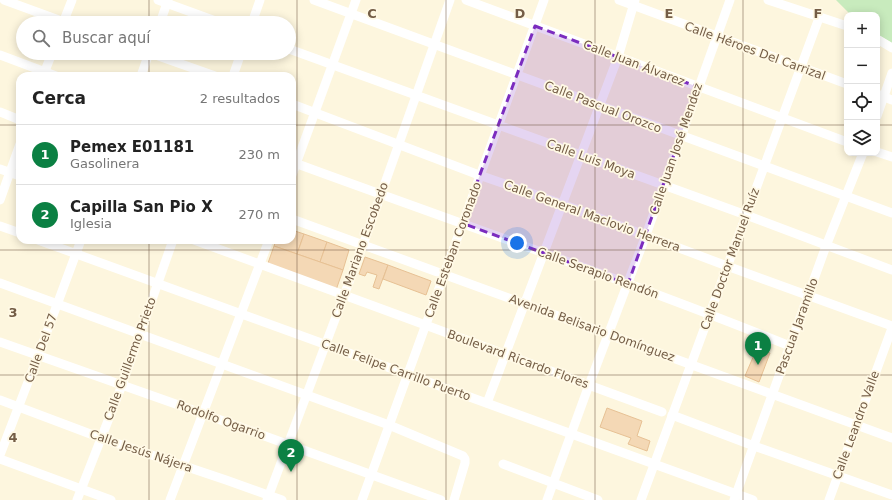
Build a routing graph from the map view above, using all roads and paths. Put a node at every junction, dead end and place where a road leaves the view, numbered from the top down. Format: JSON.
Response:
{"nodes":[{"id":1,"x":4,"y":0,"type":"edge"},
{"id":2,"x":72,"y":0,"type":"edge"},
{"id":3,"x":260,"y":0,"type":"edge"},
{"id":4,"x":314,"y":0,"type":"edge"},
{"id":5,"x":356,"y":0,"type":"edge"},
{"id":6,"x":450,"y":0,"type":"edge"},
{"id":7,"x":466,"y":0,"type":"edge"},
{"id":8,"x":544,"y":0,"type":"edge"},
{"id":9,"x":619,"y":0,"type":"edge"},
{"id":10,"x":730,"y":0,"type":"edge"},
{"id":11,"x":768,"y":0,"type":"edge"},
{"id":12,"x":164,"y":1,"type":"edge"},
{"id":13,"x":634,"y":3,"type":"edge"},
{"id":14,"x":351,"y":14,"type":"junction"},
{"id":15,"x":46,"y":16,"type":"edge"},
{"id":16,"x":67,"y":16,"type":"edge"},
{"id":17,"x":161,"y":16,"type":"edge"},
{"id":18,"x":203,"y":16,"type":"edge"},
{"id":19,"x":254,"y":16,"type":"edge"},
{"id":20,"x":819,"y":18,"type":"junction"},
{"id":21,"x":844,"y":25,"type":"edge"},
{"id":22,"x":535,"y":26,"type":"junction"},
{"id":23,"x":716,"y":37,"type":"junction"},
{"id":24,"x":880,"y":41,"type":"edge"},
{"id":25,"x":434,"y":44,"type":"junction"},
{"id":26,"x":892,"y":48,"type":"edge"},
{"id":27,"x":296,"y":51,"type":"edge"},
{"id":28,"x":0,"y":55,"type":"edge"},
{"id":29,"x":618,"y":57,"type":"junction"},
{"id":30,"x":49,"y":60,"type":"edge"},
{"id":31,"x":147,"y":60,"type":"edge"},
{"id":32,"x":169,"y":60,"type":"edge"},
{"id":33,"x":239,"y":60,"type":"edge"},
{"id":34,"x":332,"y":64,"type":"junction"},
{"id":35,"x":801,"y":68,"type":"junction"},
{"id":36,"x":39,"y":72,"type":"edge"},
{"id":37,"x":45,"y":72,"type":"edge"},
{"id":38,"x":142,"y":72,"type":"edge"},
{"id":39,"x":204,"y":72,"type":"edge"},
{"id":40,"x":234,"y":72,"type":"edge"},
{"id":41,"x":892,"y":73,"type":"edge"},
{"id":42,"x":517,"y":75,"type":"junction"},
{"id":43,"x":844,"y":83,"type":"edge"},
{"id":44,"x":698,"y":87,"type":"junction"},
{"id":45,"x":416,"y":95,"type":"junction"},
{"id":46,"x":884,"y":97,"type":"edge"},
{"id":47,"x":296,"y":106,"type":"edge"},
{"id":48,"x":600,"y":106,"type":"junction"},
{"id":49,"x":880,"y":108,"type":"edge"},
{"id":50,"x":0,"y":112,"type":"edge"},
{"id":51,"x":315,"y":113,"type":"junction"},
{"id":52,"x":16,"y":118,"type":"edge"},
{"id":53,"x":782,"y":118,"type":"junction"},
{"id":54,"x":498,"y":124,"type":"junction"},
{"id":55,"x":681,"y":136,"type":"junction"},
{"id":56,"x":844,"y":141,"type":"edge"},
{"id":57,"x":398,"y":144,"type":"junction"},
{"id":58,"x":880,"y":153,"type":"edge"},
{"id":59,"x":16,"y":155,"type":"edge"},
{"id":60,"x":581,"y":156,"type":"junction"},
{"id":61,"x":862,"y":156,"type":"edge"},
{"id":62,"x":892,"y":157,"type":"edge"},
{"id":63,"x":296,"y":158,"type":"edge"},
{"id":64,"x":296,"y":164,"type":"edge"},
{"id":65,"x":764,"y":166,"type":"junction"},
{"id":66,"x":0,"y":169,"type":"edge"},
{"id":67,"x":10,"y":172,"type":"junction"},
{"id":68,"x":16,"y":174,"type":"edge"},
{"id":69,"x":480,"y":175,"type":"junction"},
{"id":70,"x":664,"y":186,"type":"junction"},
{"id":71,"x":381,"y":194,"type":"junction"},
{"id":72,"x":846,"y":197,"type":"junction"},
{"id":73,"x":0,"y":200,"type":"edge"},
{"id":74,"x":562,"y":204,"type":"junction"},
{"id":75,"x":892,"y":213,"type":"edge"},
{"id":76,"x":746,"y":215,"type":"junction"},
{"id":77,"x":296,"y":220,"type":"edge"},
{"id":78,"x":462,"y":223,"type":"junction"},
{"id":79,"x":0,"y":226,"type":"edge"},
{"id":80,"x":16,"y":232,"type":"edge"},
{"id":81,"x":646,"y":235,"type":"junction"},
{"id":82,"x":49,"y":244,"type":"edge"},
{"id":83,"x":80,"y":244,"type":"edge"},
{"id":84,"x":172,"y":244,"type":"edge"},
{"id":85,"x":205,"y":244,"type":"edge"},
{"id":86,"x":268,"y":244,"type":"edge"},
{"id":87,"x":363,"y":245,"type":"junction"},
{"id":88,"x":826,"y":246,"type":"junction"},
{"id":89,"x":543,"y":253,"type":"junction"},
{"id":90,"x":76,"y":254,"type":"junction"},
{"id":91,"x":260,"y":264,"type":"junction"},
{"id":92,"x":727,"y":266,"type":"junction"},
{"id":93,"x":892,"y":270,"type":"edge"},
{"id":94,"x":444,"y":274,"type":"junction"},
{"id":95,"x":0,"y":283,"type":"edge"},
{"id":96,"x":158,"y":284,"type":"junction"},
{"id":97,"x":628,"y":284,"type":"junction"},
{"id":98,"x":344,"y":294,"type":"junction"},
{"id":99,"x":808,"y":295,"type":"junction"},
{"id":100,"x":524,"y":302,"type":"junction"},
{"id":101,"x":56,"y":304,"type":"junction"},
{"id":102,"x":709,"y":313,"type":"junction"},
{"id":103,"x":242,"y":314,"type":"junction"},
{"id":104,"x":426,"y":325,"type":"junction"},
{"id":105,"x":892,"y":327,"type":"edge"},
{"id":106,"x":141,"y":334,"type":"junction"},
{"id":107,"x":608,"y":334,"type":"junction"},
{"id":108,"x":0,"y":342,"type":"edge"},
{"id":109,"x":325,"y":345,"type":"junction"},
{"id":110,"x":790,"y":346,"type":"junction"},
{"id":111,"x":505,"y":354,"type":"junction"},
{"id":112,"x":38,"y":356,"type":"junction"},
{"id":113,"x":690,"y":364,"type":"junction"},
{"id":114,"x":222,"y":365,"type":"junction"},
{"id":115,"x":407,"y":375,"type":"junction"},
{"id":116,"x":122,"y":385,"type":"junction"},
{"id":117,"x":589,"y":385,"type":"junction"},
{"id":118,"x":772,"y":394,"type":"junction"},
{"id":119,"x":306,"y":395,"type":"junction"},
{"id":120,"x":0,"y":400,"type":"edge"},
{"id":121,"x":487,"y":403,"type":"junction"},
{"id":122,"x":18,"y":407,"type":"junction"},
{"id":123,"x":662,"y":412,"type":"dead end"},
{"id":124,"x":204,"y":414,"type":"junction"},
{"id":125,"x":672,"y":415,"type":"junction"},
{"id":126,"x":389,"y":425,"type":"junction"},
{"id":127,"x":856,"y":426,"type":"junction"},
{"id":128,"x":571,"y":434,"type":"junction"},
{"id":129,"x":101,"y":438,"type":"junction"},
{"id":130,"x":892,"y":438,"type":"edge"},
{"id":131,"x":288,"y":445,"type":"junction"},
{"id":132,"x":754,"y":446,"type":"junction"},
{"id":133,"x":0,"y":455,"type":"edge"},
{"id":134,"x":0,"y":459,"type":"edge"},
{"id":135,"x":503,"y":464,"type":"dead end"},
{"id":136,"x":654,"y":464,"type":"junction"},
{"id":137,"x":184,"y":466,"type":"junction"},
{"id":138,"x":371,"y":474,"type":"junction"},
{"id":139,"x":838,"y":475,"type":"junction"},
{"id":140,"x":554,"y":483,"type":"junction"},
{"id":141,"x":81,"y":488,"type":"junction"},
{"id":142,"x":892,"y":495,"type":"edge"},
{"id":143,"x":735,"y":497,"type":"edge"},
{"id":144,"x":268,"y":498,"type":"edge"},
{"id":145,"x":77,"y":500,"type":"edge"},
{"id":146,"x":110,"y":500,"type":"edge"},
{"id":147,"x":170,"y":500,"type":"edge"},
{"id":148,"x":282,"y":500,"type":"edge"},
{"id":149,"x":362,"y":500,"type":"edge"},
{"id":150,"x":441,"y":500,"type":"edge"},
{"id":151,"x":454,"y":500,"type":"edge"},
{"id":152,"x":547,"y":500,"type":"edge"},
{"id":153,"x":598,"y":500,"type":"edge"},
{"id":154,"x":641,"y":500,"type":"edge"},
{"id":155,"x":753,"y":500,"type":"edge"},
{"id":156,"x":829,"y":500,"type":"edge"}],
"edges":[{"from":1,"to":15,"type":"street"},
{"from":2,"to":16,"type":"street"},
{"from":3,"to":19,"type":"street"},
{"from":4,"to":14,"type":"street","name":"Calle Pascual Orozco"},
{"from":5,"to":14,"type":"street"},
{"from":6,"to":25,"type":"street","name":"Calle Mariano Escobedo"},
{"from":7,"to":22,"type":"street","name":"Calle Juan Álvarez"},
{"from":8,"to":22,"type":"street","name":"Calle Esteban Coronado"},
{"from":9,"to":13,"type":"street","name":"Calle Héroes Del Carrizal"},
{"from":10,"to":23,"type":"street","name":"Calle Juan José Mendez"},
{"from":11,"to":20,"type":"street"},
{"from":12,"to":17,"type":"street"},
{"from":12,"to":18,"type":"street"},
{"from":13,"to":23,"type":"street","name":"Calle Héroes Del Carrizal"},
{"from":13,"to":29,"type":"street"},
{"from":14,"to":25,"type":"street","name":"Calle Pascual Orozco"},
{"from":14,"to":34,"type":"street"},
{"from":20,"to":21,"type":"street"},
{"from":20,"to":35,"type":"street","name":"Calle Doctor Manuel Ruíz"},
{"from":22,"to":29,"type":"street","name":"Calle Juan Álvarez"},
{"from":22,"to":42,"type":"street","name":"Calle Esteban Coronado"},
{"from":23,"to":35,"type":"street","name":"Calle Héroes Del Carrizal"},
{"from":23,"to":44,"type":"street","name":"Calle Juan José Mendez"},
{"from":24,"to":26,"type":"street"},
{"from":25,"to":42,"type":"street","name":"Calle Pascual Orozco"},
{"from":25,"to":45,"type":"street","name":"Calle Mariano Escobedo"},
{"from":27,"to":34,"type":"street","name":"Calle Luis Moya"},
{"from":28,"to":36,"type":"street"},
{"from":29,"to":44,"type":"street","name":"Calle Juan Álvarez"},
{"from":29,"to":48,"type":"street"},
{"from":30,"to":37,"type":"street"},
{"from":31,"to":38,"type":"street"},
{"from":32,"to":39,"type":"street"},
{"from":33,"to":40,"type":"street"},
{"from":34,"to":45,"type":"street","name":"Calle Luis Moya"},
{"from":34,"to":51,"type":"street"},
{"from":35,"to":43,"type":"street","name":"Calle Héroes Del Carrizal"},
{"from":35,"to":53,"type":"street","name":"Calle Doctor Manuel Ruíz"},
{"from":41,"to":46,"type":"street"},
{"from":42,"to":48,"type":"street","name":"Calle Pascual Orozco"},
{"from":42,"to":54,"type":"street","name":"Calle Esteban Coronado"},
{"from":44,"to":53,"type":"street","name":"Calle Juan Álvarez"},
{"from":44,"to":55,"type":"street","name":"Calle Juan José Mendez"},
{"from":45,"to":54,"type":"street","name":"Calle Luis Moya"},
{"from":45,"to":57,"type":"street","name":"Calle Mariano Escobedo"},
{"from":46,"to":49,"type":"street"},
{"from":47,"to":51,"type":"street","name":"Calle General Maclovio Herrera"},
{"from":48,"to":55,"type":"street","name":"Calle Pascual Orozco"},
{"from":48,"to":60,"type":"street"},
{"from":50,"to":52,"type":"street"},
{"from":51,"to":57,"type":"street","name":"Calle General Maclovio Herrera"},
{"from":51,"to":63,"type":"street"},
{"from":53,"to":56,"type":"street","name":"Calle Juan Álvarez"},
{"from":53,"to":65,"type":"street","name":"Calle Doctor Manuel Ruíz"},
{"from":54,"to":60,"type":"street","name":"Calle Luis Moya"},
{"from":54,"to":69,"type":"street","name":"Calle Esteban Coronado"},
{"from":55,"to":65,"type":"street","name":"Calle Pascual Orozco"},
{"from":55,"to":70,"type":"street","name":"Calle Juan José Mendez"},
{"from":57,"to":69,"type":"street","name":"Calle General Maclovio Herrera"},
{"from":57,"to":71,"type":"street","name":"Calle Mariano Escobedo"},
{"from":58,"to":62,"type":"street"},
{"from":59,"to":67,"type":"street"},
{"from":60,"to":70,"type":"street","name":"Calle Luis Moya"},
{"from":60,"to":74,"type":"street"},
{"from":61,"to":72,"type":"street","name":"Pascual Jaramillo"},
{"from":64,"to":71,"type":"street","name":"Calle Serapio Rendón"},
{"from":65,"to":72,"type":"street","name":"Calle Pascual Orozco"},
{"from":65,"to":76,"type":"street","name":"Calle Doctor Manuel Ruíz"},
{"from":66,"to":67,"type":"street"},
{"from":67,"to":68,"type":"street"},
{"from":67,"to":73,"type":"street"},
{"from":69,"to":74,"type":"street","name":"Calle General Maclovio Herrera"},
{"from":69,"to":78,"type":"street","name":"Calle Esteban Coronado"},
{"from":70,"to":76,"type":"street","name":"Calle Luis Moya"},
{"from":70,"to":81,"type":"street","name":"Calle Juan José Mendez"},
{"from":71,"to":78,"type":"street","name":"Calle Serapio Rendón"},
{"from":71,"to":87,"type":"street","name":"Calle Mariano Escobedo"},
{"from":72,"to":75,"type":"street","name":"Calle Pascual Orozco"},
{"from":72,"to":88,"type":"street","name":"Pascual Jaramillo"},
{"from":74,"to":81,"type":"street","name":"Calle General Maclovio Herrera"},
{"from":74,"to":89,"type":"street"},
{"from":76,"to":88,"type":"street","name":"Calle Luis Moya"},
{"from":76,"to":92,"type":"street","name":"Calle Doctor Manuel Ruíz"},
{"from":77,"to":87,"type":"street","name":"Avenida Belisario Domínguez"},
{"from":78,"to":89,"type":"street","name":"Calle Serapio Rendón"},
{"from":78,"to":94,"type":"street","name":"Calle Esteban Coronado"},
{"from":79,"to":80,"type":"street"},
{"from":81,"to":92,"type":"street","name":"Calle General Maclovio Herrera"},
{"from":81,"to":97,"type":"street","name":"Calle Juan José Mendez"},
{"from":82,"to":90,"type":"street","name":"Calle Felipe Carrillo Puerto"},
{"from":83,"to":90,"type":"street","name":"Calle Del 57"},
{"from":84,"to":96,"type":"street","name":"Calle Guillermo Prieto"},
{"from":85,"to":91,"type":"street","name":"Boulevard Ricardo Flores"},
{"from":86,"to":91,"type":"street"},
{"from":87,"to":94,"type":"street","name":"Avenida Belisario Domínguez"},
{"from":87,"to":98,"type":"street","name":"Calle Mariano Escobedo"},
{"from":88,"to":93,"type":"street","name":"Calle Luis Moya"},
{"from":88,"to":99,"type":"street","name":"Pascual Jaramillo"},
{"from":89,"to":97,"type":"street","name":"Calle Serapio Rendón"},
{"from":89,"to":100,"type":"street"},
{"from":90,"to":96,"type":"street","name":"Calle Felipe Carrillo Puerto"},
{"from":90,"to":101,"type":"street","name":"Calle Del 57"},
{"from":91,"to":98,"type":"street","name":"Boulevard Ricardo Flores"},
{"from":91,"to":103,"type":"street"},
{"from":92,"to":99,"type":"street","name":"Calle General Maclovio Herrera"},
{"from":92,"to":102,"type":"street","name":"Calle Doctor Manuel Ruíz"},
{"from":94,"to":100,"type":"street","name":"Avenida Belisario Domínguez"},
{"from":94,"to":104,"type":"street","name":"Calle Esteban Coronado"},
{"from":95,"to":101,"type":"street"},
{"from":96,"to":103,"type":"street","name":"Calle Felipe Carrillo Puerto"},
{"from":96,"to":106,"type":"street","name":"Calle Guillermo Prieto"},
{"from":97,"to":102,"type":"street","name":"Calle Serapio Rendón"},
{"from":97,"to":107,"type":"street","name":"Calle Juan José Mendez"},
{"from":98,"to":104,"type":"street","name":"Boulevard Ricardo Flores"},
{"from":98,"to":109,"type":"street","name":"Calle Mariano Escobedo"},
{"from":99,"to":105,"type":"street","name":"Calle General Maclovio Herrera"},
{"from":99,"to":110,"type":"street","name":"Pascual Jaramillo"},
{"from":100,"to":107,"type":"street","name":"Avenida Belisario Domínguez"},
{"from":100,"to":111,"type":"street"},
{"from":101,"to":106,"type":"street"},
{"from":101,"to":112,"type":"street","name":"Calle Del 57"},
{"from":102,"to":110,"type":"street","name":"Calle Serapio Rendón"},
{"from":102,"to":113,"type":"street","name":"Calle Doctor Manuel Ruíz"},
{"from":103,"to":109,"type":"street","name":"Calle Felipe Carrillo Puerto"},
{"from":103,"to":114,"type":"street"},
{"from":104,"to":111,"type":"street","name":"Boulevard Ricardo Flores"},
{"from":104,"to":115,"type":"street","name":"Calle Esteban Coronado"},
{"from":105,"to":127,"type":"street","name":"Calle Leandro Valle"},
{"from":106,"to":114,"type":"street"},
{"from":106,"to":116,"type":"street","name":"Calle Guillermo Prieto"},
{"from":107,"to":113,"type":"street","name":"Avenida Belisario Domínguez"},
{"from":107,"to":117,"type":"street","name":"Calle Juan José Mendez"},
{"from":108,"to":112,"type":"street","name":"Rodolfo Ogarrio"},
{"from":109,"to":115,"type":"street","name":"Calle Felipe Carrillo Puerto"},
{"from":109,"to":119,"type":"street","name":"Calle Mariano Escobedo"},
{"from":110,"to":118,"type":"street","name":"Pascual Jaramillo"},
{"from":111,"to":117,"type":"street","name":"Boulevard Ricardo Flores"},
{"from":111,"to":121,"type":"street"},
{"from":112,"to":116,"type":"street","name":"Rodolfo Ogarrio"},
{"from":112,"to":122,"type":"street","name":"Calle Del 57"},
{"from":113,"to":118,"type":"street","name":"Avenida Belisario Domínguez"},
{"from":113,"to":125,"type":"street","name":"Calle Doctor Manuel Ruíz"},
{"from":114,"to":119,"type":"street"},
{"from":114,"to":124,"type":"street"},
{"from":115,"to":121,"type":"street","name":"Calle Felipe Carrillo Puerto"},
{"from":115,"to":126,"type":"street","name":"Calle Esteban Coronado"},
{"from":116,"to":124,"type":"street","name":"Rodolfo Ogarrio"},
{"from":116,"to":129,"type":"street","name":"Calle Guillermo Prieto"},
{"from":117,"to":123,"type":"street","name":"Boulevard Ricardo Flores"},
{"from":117,"to":128,"type":"street","name":"Calle Juan José Mendez"},
{"from":118,"to":127,"type":"street","name":"Avenida Belisario Domínguez"},
{"from":118,"to":132,"type":"street","name":"Pascual Jaramillo"},
{"from":119,"to":126,"type":"street"},
{"from":119,"to":131,"type":"street","name":"Calle Mariano Escobedo"},
{"from":120,"to":122,"type":"street","name":"Calle Jesús Nájera"},
{"from":121,"to":128,"type":"street","name":"Calle Felipe Carrillo Puerto"},
{"from":122,"to":129,"type":"street","name":"Calle Jesús Nájera"},
{"from":122,"to":133,"type":"street","name":"Calle Del 57"},
{"from":124,"to":131,"type":"street","name":"Rodolfo Ogarrio"},
{"from":124,"to":137,"type":"street"},
{"from":125,"to":132,"type":"street"},
{"from":125,"to":136,"type":"street","name":"Calle Doctor Manuel Ruíz"},
{"from":126,"to":138,"type":"street","name":"Calle Esteban Coronado"},
{"from":126,"to":151,"type":"street"},
{"from":127,"to":130,"type":"street","name":"Avenida Belisario Domínguez"},
{"from":127,"to":139,"type":"street","name":"Calle Leandro Valle"},
{"from":128,"to":136,"type":"street","name":"Calle Felipe Carrillo Puerto"},
{"from":128,"to":140,"type":"street","name":"Calle Juan José Mendez"},
{"from":129,"to":137,"type":"street","name":"Calle Jesús Nájera"},
{"from":129,"to":141,"type":"street","name":"Calle Guillermo Prieto"},
{"from":131,"to":138,"type":"street","name":"Rodolfo Ogarrio"},
{"from":131,"to":144,"type":"street","name":"Calle Mariano Escobedo"},
{"from":132,"to":139,"type":"street"},
{"from":132,"to":143,"type":"street","name":"Pascual Jaramillo"},
{"from":134,"to":141,"type":"street"},
{"from":135,"to":140,"type":"street"},
{"from":136,"to":143,"type":"street","name":"Calle Felipe Carrillo Puerto"},
{"from":136,"to":154,"type":"street","name":"Calle Doctor Manuel Ruíz"},
{"from":137,"to":144,"type":"street","name":"Calle Jesús Nájera"},
{"from":137,"to":147,"type":"street"},
{"from":138,"to":149,"type":"street","name":"Calle Esteban Coronado"},
{"from":138,"to":150,"type":"street","name":"Rodolfo Ogarrio"},
{"from":139,"to":142,"type":"street"},
{"from":139,"to":156,"type":"street","name":"Calle Leandro Valle"},
{"from":140,"to":152,"type":"street","name":"Calle Juan José Mendez"},
{"from":140,"to":153,"type":"street"},
{"from":141,"to":145,"type":"street","name":"Calle Guillermo Prieto"},
{"from":141,"to":146,"type":"street"},
{"from":143,"to":155,"type":"street","name":"Calle Felipe Carrillo Puerto"},
{"from":144,"to":148,"type":"street","name":"Calle Jesús Nájera"}]}
